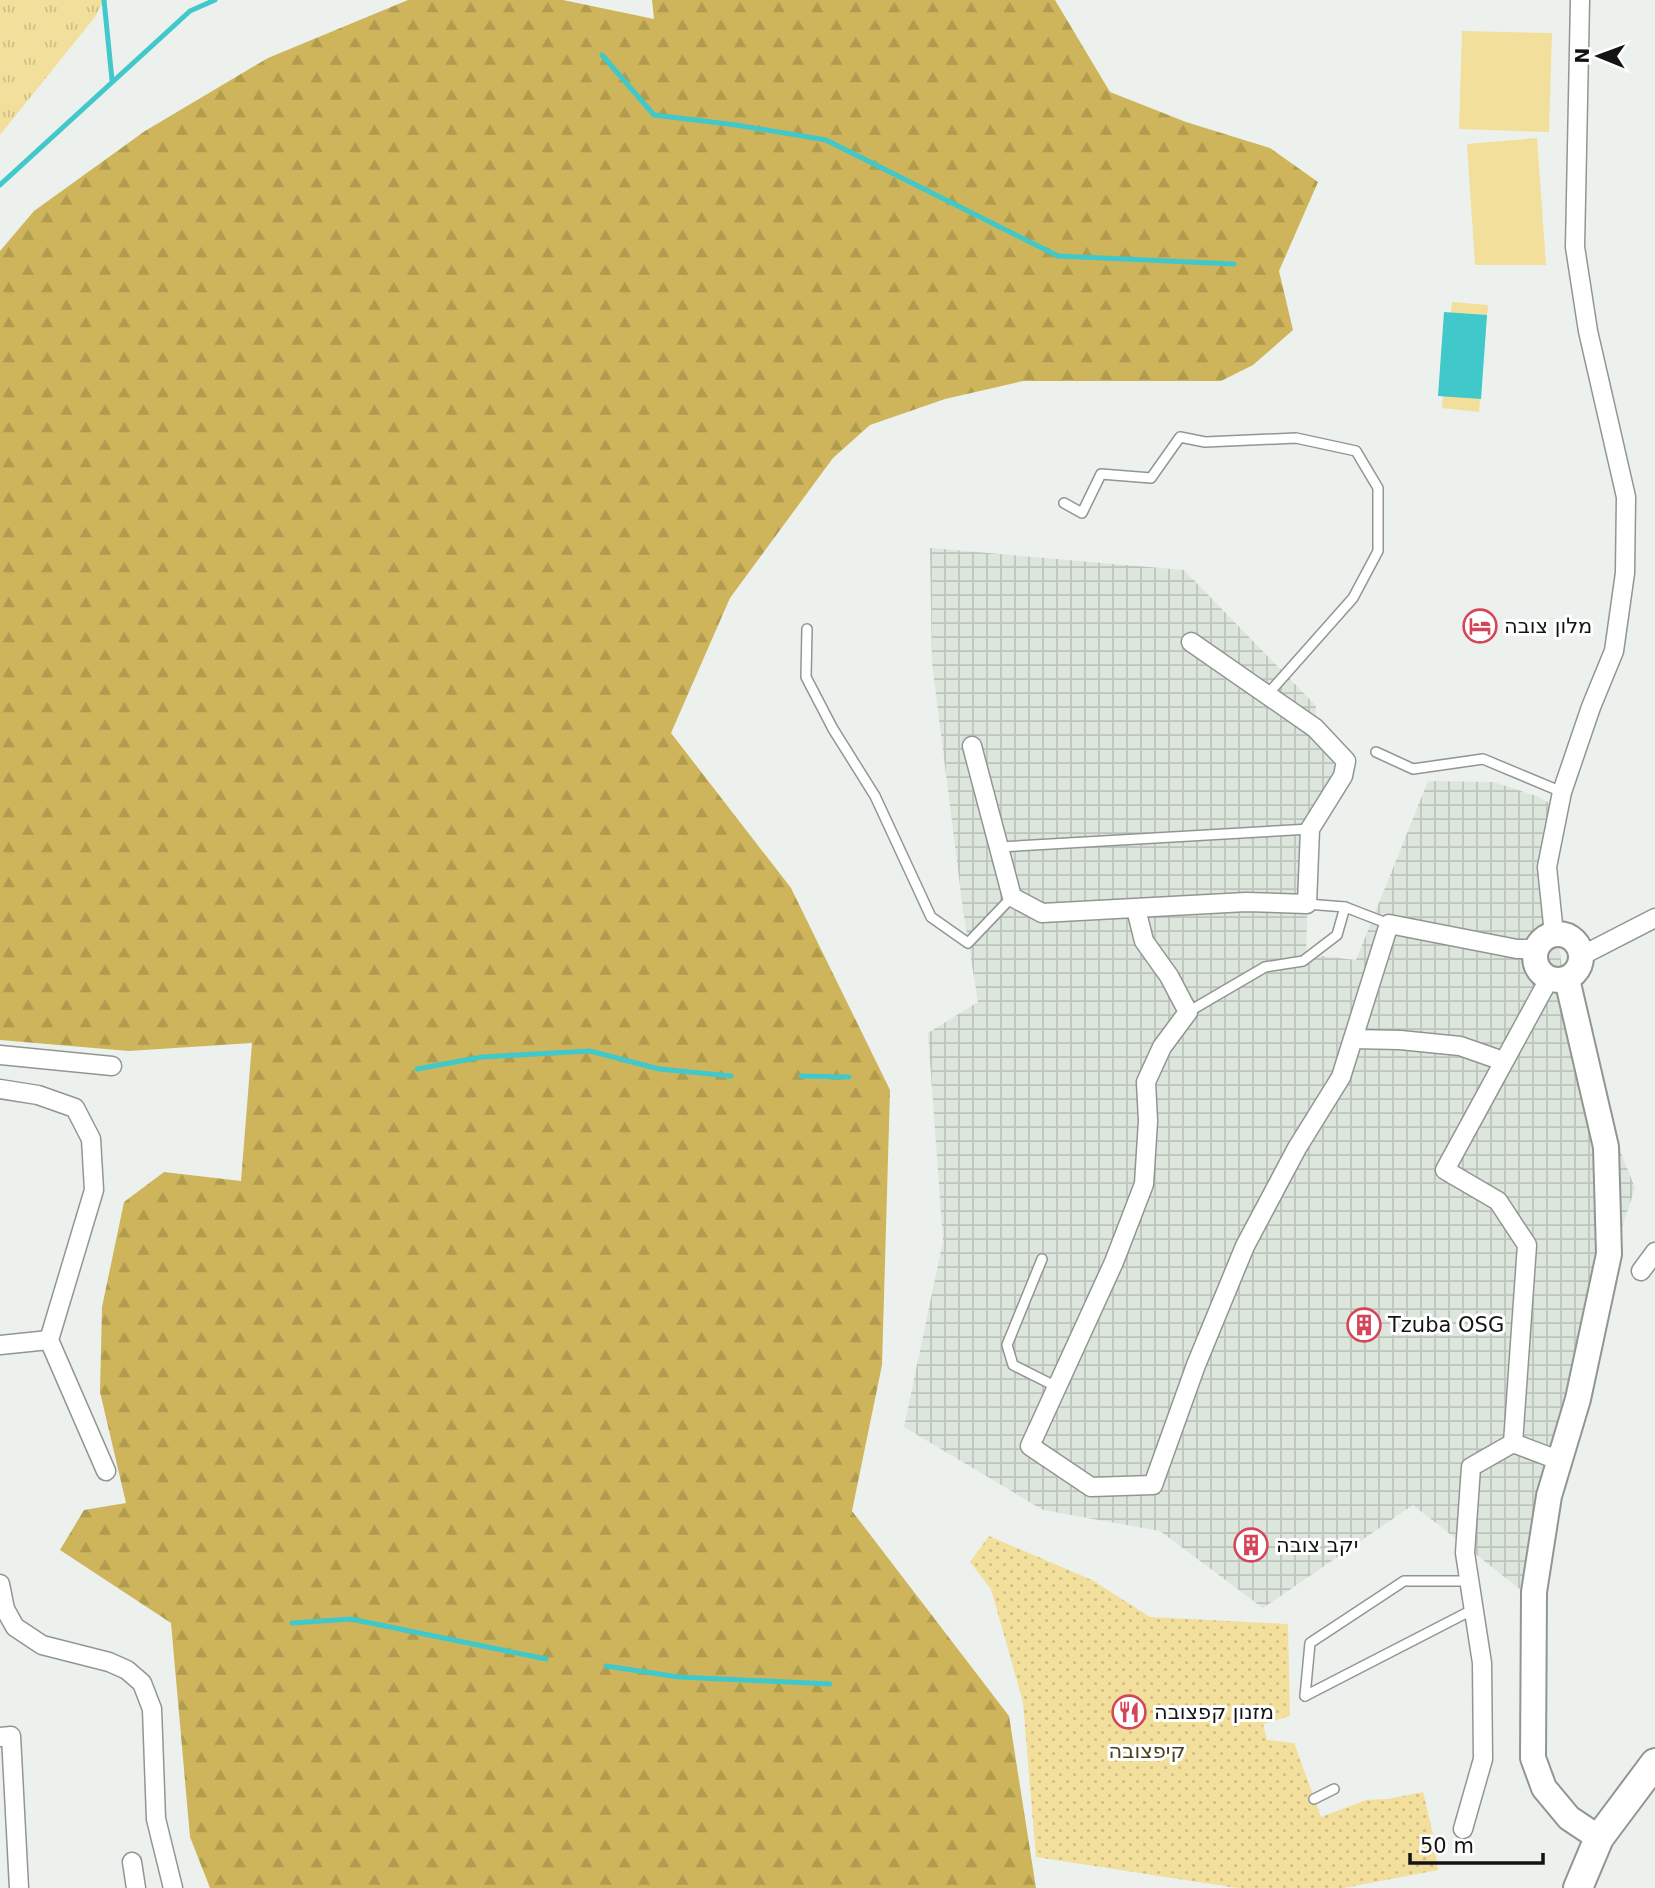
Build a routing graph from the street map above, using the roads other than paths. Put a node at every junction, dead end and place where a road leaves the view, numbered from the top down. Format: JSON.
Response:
{"nodes":[{"id":1,"x":1580,"y":0,"type":"edge"},
{"id":2,"x":1064,"y":503,"type":"dead end"},
{"id":3,"x":807,"y":629,"type":"dead end"},
{"id":4,"x":1191,"y":642,"type":"dead end"},
{"id":5,"x":1267,"y":695,"type":"junction"},
{"id":6,"x":972,"y":746,"type":"dead end"},
{"id":7,"x":1376,"y":752,"type":"dead end"},
{"id":8,"x":1562,"y":792,"type":"junction"},
{"id":9,"x":1310,"y":829,"type":"junction"},
{"id":10,"x":999,"y":847,"type":"junction"},
{"id":11,"x":1013,"y":897,"type":"junction"},
{"id":12,"x":1307,"y":904,"type":"junction"},
{"id":13,"x":1345,"y":907,"type":"junction"},
{"id":14,"x":1136,"y":909,"type":"junction"},
{"id":15,"x":1655,"y":918,"type":"edge"},
{"id":16,"x":1389,"y":924,"type":"junction"},
{"id":17,"x":1545,"y":941,"type":"junction"},
{"id":18,"x":1581,"y":956,"type":"junction"},
{"id":19,"x":1558,"y":979,"type":"junction"},
{"id":20,"x":1188,"y":1012,"type":"junction"},
{"id":21,"x":1353,"y":1039,"type":"junction"},
{"id":22,"x":0,"y":1055,"type":"edge"},
{"id":23,"x":1503,"y":1061,"type":"junction"},
{"id":24,"x":112,"y":1066,"type":"dead end"},
{"id":25,"x":0,"y":1089,"type":"edge"},
{"id":26,"x":1655,"y":1252,"type":"edge"},
{"id":27,"x":1042,"y":1259,"type":"dead end"},
{"id":28,"x":1641,"y":1271,"type":"dead end"},
{"id":29,"x":49,"y":1340,"type":"junction"},
{"id":30,"x":0,"y":1345,"type":"edge"},
{"id":31,"x":1057,"y":1387,"type":"junction"},
{"id":32,"x":1513,"y":1443,"type":"junction"},
{"id":33,"x":1559,"y":1460,"type":"junction"},
{"id":34,"x":106,"y":1471,"type":"dead end"},
{"id":35,"x":1469,"y":1581,"type":"junction"},
{"id":36,"x":0,"y":1584,"type":"edge"},
{"id":37,"x":1474,"y":1609,"type":"junction"},
{"id":38,"x":0,"y":1737,"type":"edge"},
{"id":39,"x":1655,"y":1763,"type":"edge"},
{"id":40,"x":1334,"y":1789,"type":"dead end"},
{"id":41,"x":7,"y":1799,"type":"edge"},
{"id":42,"x":1314,"y":1799,"type":"dead end"},
{"id":43,"x":1463,"y":1829,"type":"dead end"},
{"id":44,"x":1599,"y":1838,"type":"junction"},
{"id":45,"x":132,"y":1862,"type":"dead end"},
{"id":46,"x":12,"y":1880,"type":"edge"},
{"id":47,"x":136,"y":1888,"type":"edge"},
{"id":48,"x":173,"y":1888,"type":"edge"},
{"id":49,"x":1578,"y":1888,"type":"edge"}],
"edges":[{"from":1,"to":8,"type":"street"},
{"from":2,"to":5,"type":"lane"},
{"from":3,"to":11,"type":"lane"},
{"from":4,"to":5,"type":"street"},
{"from":5,"to":9,"type":"street"},
{"from":6,"to":10,"type":"street"},
{"from":7,"to":8,"type":"lane"},
{"from":8,"to":17,"type":"street"},
{"from":9,"to":10,"type":"lane"},
{"from":9,"to":12,"type":"street"},
{"from":10,"to":11,"type":"street"},
{"from":11,"to":14,"type":"street"},
{"from":12,"to":13,"type":"lane"},
{"from":12,"to":14,"type":"street"},
{"from":13,"to":16,"type":"lane"},
{"from":13,"to":20,"type":"lane"},
{"from":14,"to":20,"type":"street"},
{"from":15,"to":18,"type":"street"},
{"from":16,"to":17,"type":"street"},
{"from":16,"to":21,"type":"street"},
{"from":17,"to":18,"type":"street"},
{"from":17,"to":19,"type":"street"},
{"from":18,"to":19,"type":"street"},
{"from":19,"to":23,"type":"street"},
{"from":19,"to":33,"type":"street"},
{"from":20,"to":31,"type":"street"},
{"from":21,"to":23,"type":"street"},
{"from":21,"to":31,"type":"street"},
{"from":22,"to":24,"type":"street"},
{"from":23,"to":32,"type":"street"},
{"from":25,"to":29,"type":"street"},
{"from":26,"to":28,"type":"street"},
{"from":27,"to":31,"type":"lane"},
{"from":29,"to":30,"type":"street"},
{"from":29,"to":34,"type":"street"},
{"from":32,"to":33,"type":"street"},
{"from":32,"to":35,"type":"street"},
{"from":33,"to":44,"type":"street"},
{"from":35,"to":37,"type":"street"},
{"from":35,"to":37,"type":"lane"},
{"from":36,"to":48,"type":"street"},
{"from":37,"to":43,"type":"street"},
{"from":38,"to":41,"type":"street"},
{"from":39,"to":44,"type":"main road"},
{"from":40,"to":42,"type":"lane"},
{"from":41,"to":46,"type":"street"},
{"from":44,"to":49,"type":"main road"},
{"from":45,"to":47,"type":"street"}]}
